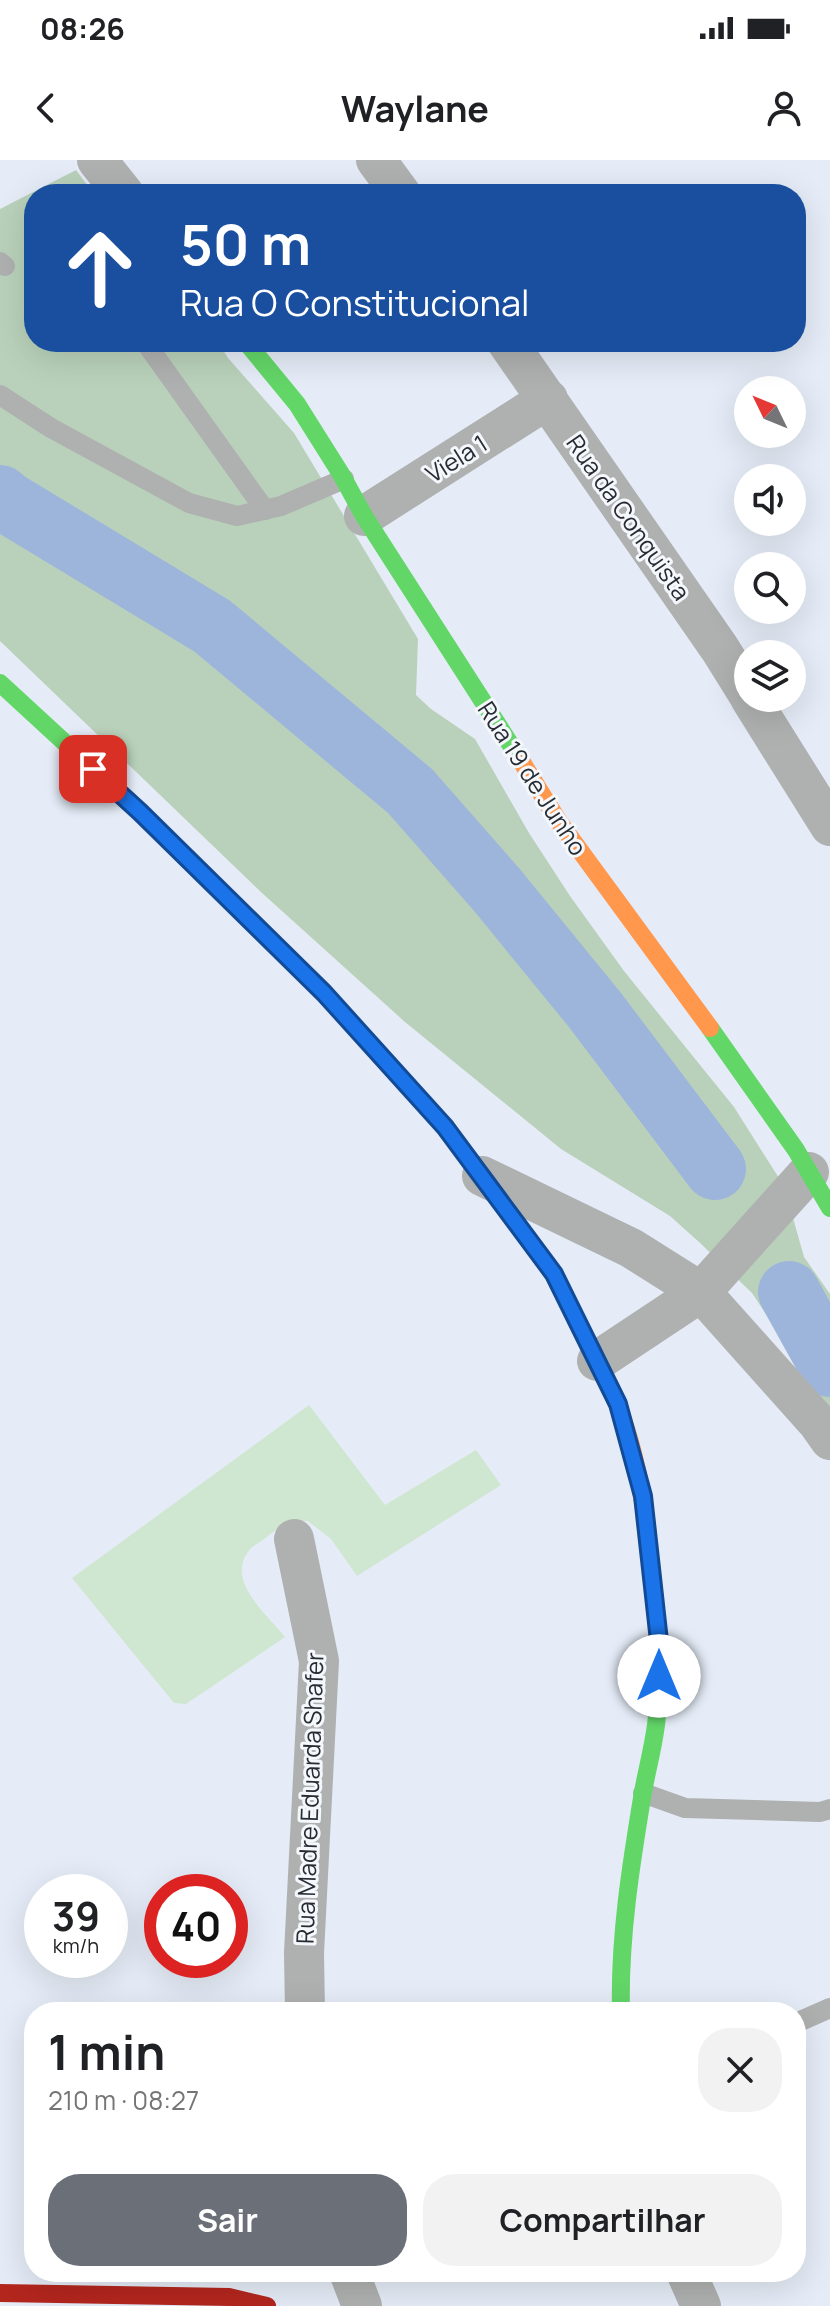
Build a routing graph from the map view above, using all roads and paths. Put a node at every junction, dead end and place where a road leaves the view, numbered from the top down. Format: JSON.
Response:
{"nodes":[{"id":1,"x":376,"y":160,"type":"edge"},
{"id":2,"x":394,"y":184,"type":"edge"},
{"id":3,"x":152,"y":352,"type":"edge"},
{"id":4,"x":254,"y":352,"type":"edge"},
{"id":5,"x":514,"y":352,"type":"edge"},
{"id":6,"x":0,"y":395,"type":"edge"},
{"id":7,"x":548,"y":399,"type":"junction"},
{"id":8,"x":344,"y":479,"type":"junction"},
{"id":9,"x":265,"y":510,"type":"junction"},
{"id":10,"x":364,"y":516,"type":"junction"},
{"id":11,"x":734,"y":672,"type":"edge"},
{"id":12,"x":0,"y":683,"type":"edge"},
{"id":13,"x":759,"y":712,"type":"edge"},
{"id":14,"x":830,"y":826,"type":"edge"},
{"id":15,"x":809,"y":1172,"type":"junction"},
{"id":16,"x":482,"y":1176,"type":"junction"},
{"id":17,"x":830,"y":1208,"type":"edge"},
{"id":18,"x":701,"y":1292,"type":"junction"},
{"id":19,"x":597,"y":1361,"type":"junction"},
{"id":20,"x":830,"y":1440,"type":"edge"},
{"id":21,"x":294,"y":1539,"type":"dead end"},
{"id":22,"x":643,"y":1793,"type":"junction"},
{"id":23,"x":830,"y":1809,"type":"edge"},
{"id":24,"x":305,"y":2002,"type":"edge"},
{"id":25,"x":621,"y":2002,"type":"edge"},
{"id":26,"x":830,"y":2008,"type":"edge"},
{"id":27,"x":806,"y":2019,"type":"edge"},
{"id":28,"x":353,"y":2282,"type":"edge"},
{"id":29,"x":690,"y":2282,"type":"edge"},
{"id":30,"x":0,"y":2293,"type":"edge"},
{"id":31,"x":229,"y":2302,"type":"edge"},
{"id":32,"x":267,"y":2306,"type":"edge"},
{"id":33,"x":362,"y":2306,"type":"edge"},
{"id":34,"x":701,"y":2306,"type":"edge"}],
"edges":[{"from":1,"to":2,"type":"street"},
{"from":3,"to":9,"type":"lane"},
{"from":4,"to":8,"type":"street","name":"Rua 19 de Junho"},
{"from":5,"to":7,"type":"street","name":"Rua da Conquista"},
{"from":6,"to":9,"type":"lane"},
{"from":7,"to":10,"type":"street","name":"Viela 1"},
{"from":7,"to":11,"type":"street","name":"Rua da Conquista"},
{"from":8,"to":9,"type":"lane"},
{"from":8,"to":10,"type":"street","name":"Rua 19 de Junho"},
{"from":10,"to":15,"type":"street","name":"Rua 19 de Junho"},
{"from":12,"to":16,"type":"street"},
{"from":13,"to":14,"type":"street","name":"Rua da Conquista"},
{"from":15,"to":17,"type":"street","name":"Rua 19 de Junho"},
{"from":15,"to":18,"type":"street"},
{"from":16,"to":18,"type":"street"},
{"from":16,"to":19,"type":"street"},
{"from":18,"to":19,"type":"street"},
{"from":18,"to":20,"type":"street"},
{"from":19,"to":22,"type":"street"},
{"from":21,"to":24,"type":"street","name":"Rua Madre Eduarda Shafer"},
{"from":22,"to":23,"type":"lane"},
{"from":22,"to":25,"type":"street"},
{"from":26,"to":27,"type":"lane"},
{"from":28,"to":33,"type":"street"},
{"from":29,"to":34,"type":"street"},
{"from":30,"to":31,"type":"street"},
{"from":31,"to":32,"type":"street"}]}
